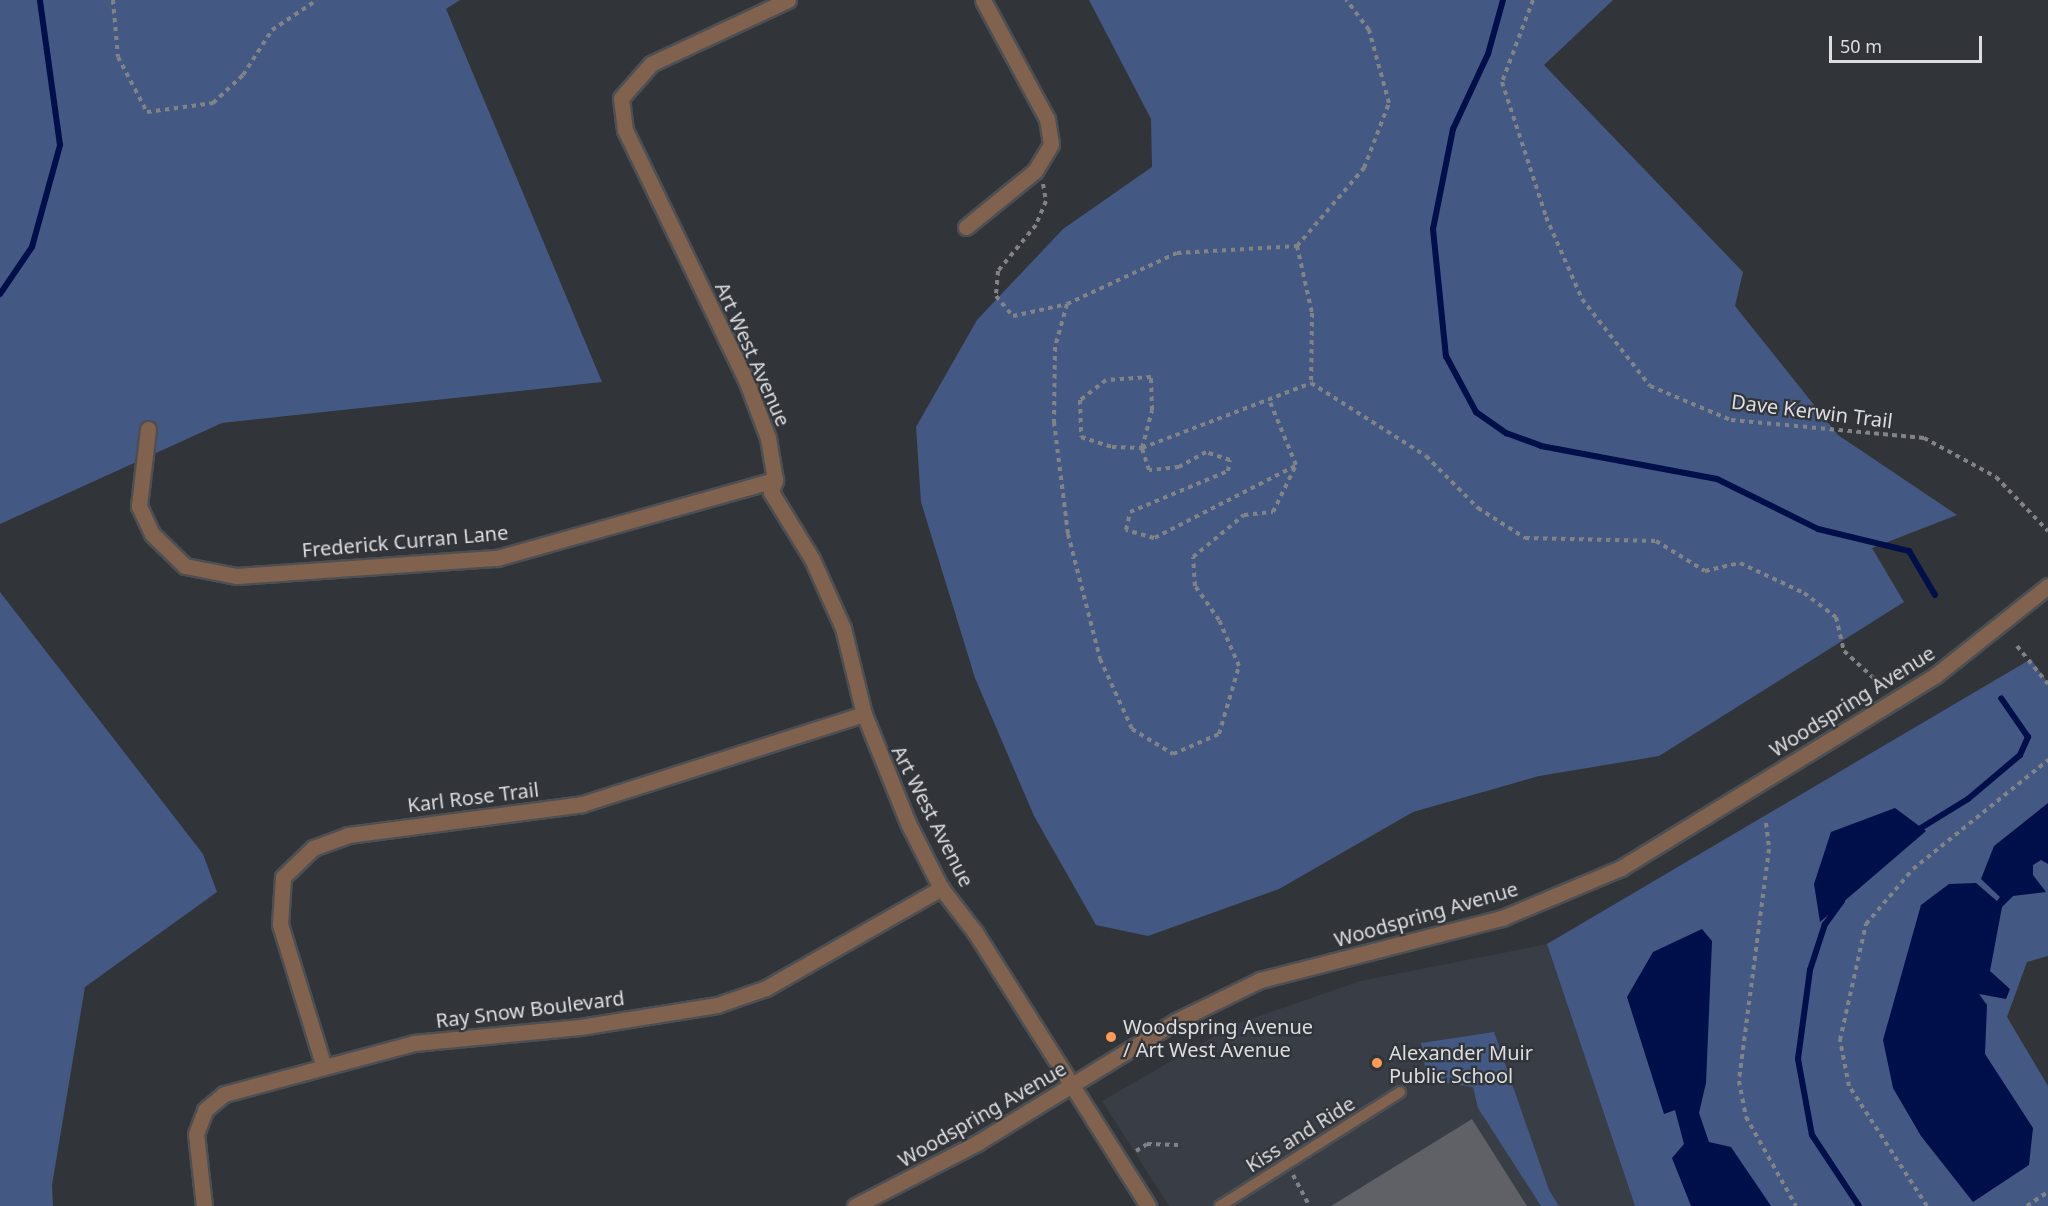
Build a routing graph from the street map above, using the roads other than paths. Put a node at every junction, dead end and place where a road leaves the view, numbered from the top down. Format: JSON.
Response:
{"nodes":[{"id":1,"x":788,"y":0,"type":"edge"},
{"id":2,"x":983,"y":0,"type":"edge"},
{"id":3,"x":966,"y":227,"type":"dead end"},
{"id":4,"x":148,"y":429,"type":"dead end"},
{"id":5,"x":775,"y":480,"type":"junction"},
{"id":6,"x":2048,"y":586,"type":"edge"},
{"id":7,"x":864,"y":714,"type":"junction"},
{"id":8,"x":941,"y":888,"type":"junction"},
{"id":9,"x":323,"y":1064,"type":"junction"},
{"id":10,"x":1074,"y":1086,"type":"junction"},
{"id":11,"x":1400,"y":1092,"type":"dead end"},
{"id":12,"x":863,"y":1204,"type":"edge"},
{"id":13,"x":204,"y":1206,"type":"edge"},
{"id":14,"x":1148,"y":1206,"type":"edge"},
{"id":15,"x":1220,"y":1206,"type":"edge"}],
"edges":[{"from":1,"to":5,"type":"street","name":"Art West Avenue"},
{"from":2,"to":3,"type":"street"},
{"from":4,"to":5,"type":"street","name":"Frederick Curran Lane"},
{"from":5,"to":7,"type":"street","name":"Art West Avenue"},
{"from":6,"to":10,"type":"street","name":"Woodspring Avenue"},
{"from":7,"to":8,"type":"street","name":"Art West Avenue"},
{"from":7,"to":9,"type":"street","name":"Karl Rose Trail"},
{"from":8,"to":9,"type":"street","name":"Ray Snow Boulevard"},
{"from":8,"to":10,"type":"street","name":"Art West Avenue"},
{"from":9,"to":13,"type":"street","name":"Ray Snow Boulevard"},
{"from":10,"to":12,"type":"street","name":"Woodspring Avenue"},
{"from":10,"to":14,"type":"street","name":"Art West Avenue"},
{"from":11,"to":15,"type":"lane","name":"Kiss and Ride"}]}
